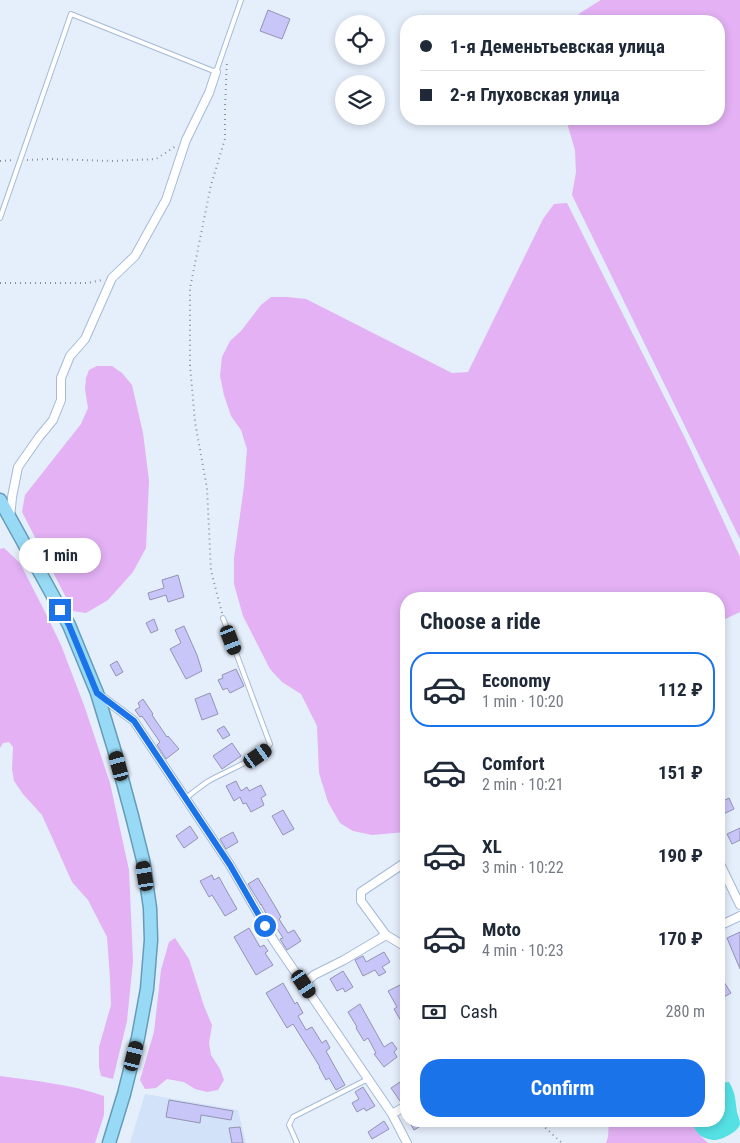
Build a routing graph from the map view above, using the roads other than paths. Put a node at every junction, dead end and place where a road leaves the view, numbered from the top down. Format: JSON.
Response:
{"nodes":[{"id":1,"x":241,"y":0,"type":"edge"},
{"id":2,"x":216,"y":72,"type":"junction"},
{"id":3,"x":0,"y":218,"type":"edge"},
{"id":4,"x":0,"y":500,"type":"edge"},
{"id":5,"x":10,"y":519,"type":"junction"},
{"id":6,"x":223,"y":618,"type":"road end"},
{"id":7,"x":97,"y":693,"type":"junction"},
{"id":8,"x":185,"y":799,"type":"junction"},
{"id":9,"x":400,"y":866,"type":"edge"},
{"id":10,"x":725,"y":874,"type":"edge"},
{"id":11,"x":740,"y":905,"type":"edge"},
{"id":12,"x":740,"y":916,"type":"edge"},
{"id":13,"x":725,"y":923,"type":"edge"},
{"id":14,"x":386,"y":935,"type":"junction"},
{"id":15,"x":400,"y":943,"type":"edge"},
{"id":16,"x":304,"y":984,"type":"junction"},
{"id":17,"x":368,"y":1079,"type":"junction"},
{"id":18,"x":400,"y":1109,"type":"edge"},
{"id":19,"x":392,"y":1114,"type":"junction"},
{"id":20,"x":109,"y":1143,"type":"edge"},
{"id":21,"x":297,"y":1143,"type":"edge"},
{"id":22,"x":407,"y":1143,"type":"edge"}],
"edges":[{"from":1,"to":2,"type":"lane"},
{"from":2,"to":3,"type":"lane"},
{"from":2,"to":5,"type":"street"},
{"from":4,"to":5,"type":"highway"},
{"from":5,"to":7,"type":"highway"},
{"from":6,"to":8,"type":"lane"},
{"from":7,"to":8,"type":"street"},
{"from":7,"to":20,"type":"highway"},
{"from":8,"to":16,"type":"street"},
{"from":9,"to":14,"type":"street"},
{"from":10,"to":11,"type":"street"},
{"from":12,"to":13,"type":"street"},
{"from":14,"to":15,"type":"street"},
{"from":14,"to":16,"type":"street"},
{"from":16,"to":17,"type":"street"},
{"from":17,"to":19,"type":"street"},
{"from":17,"to":21,"type":"lane"},
{"from":18,"to":19,"type":"street"},
{"from":19,"to":22,"type":"street"}]}
